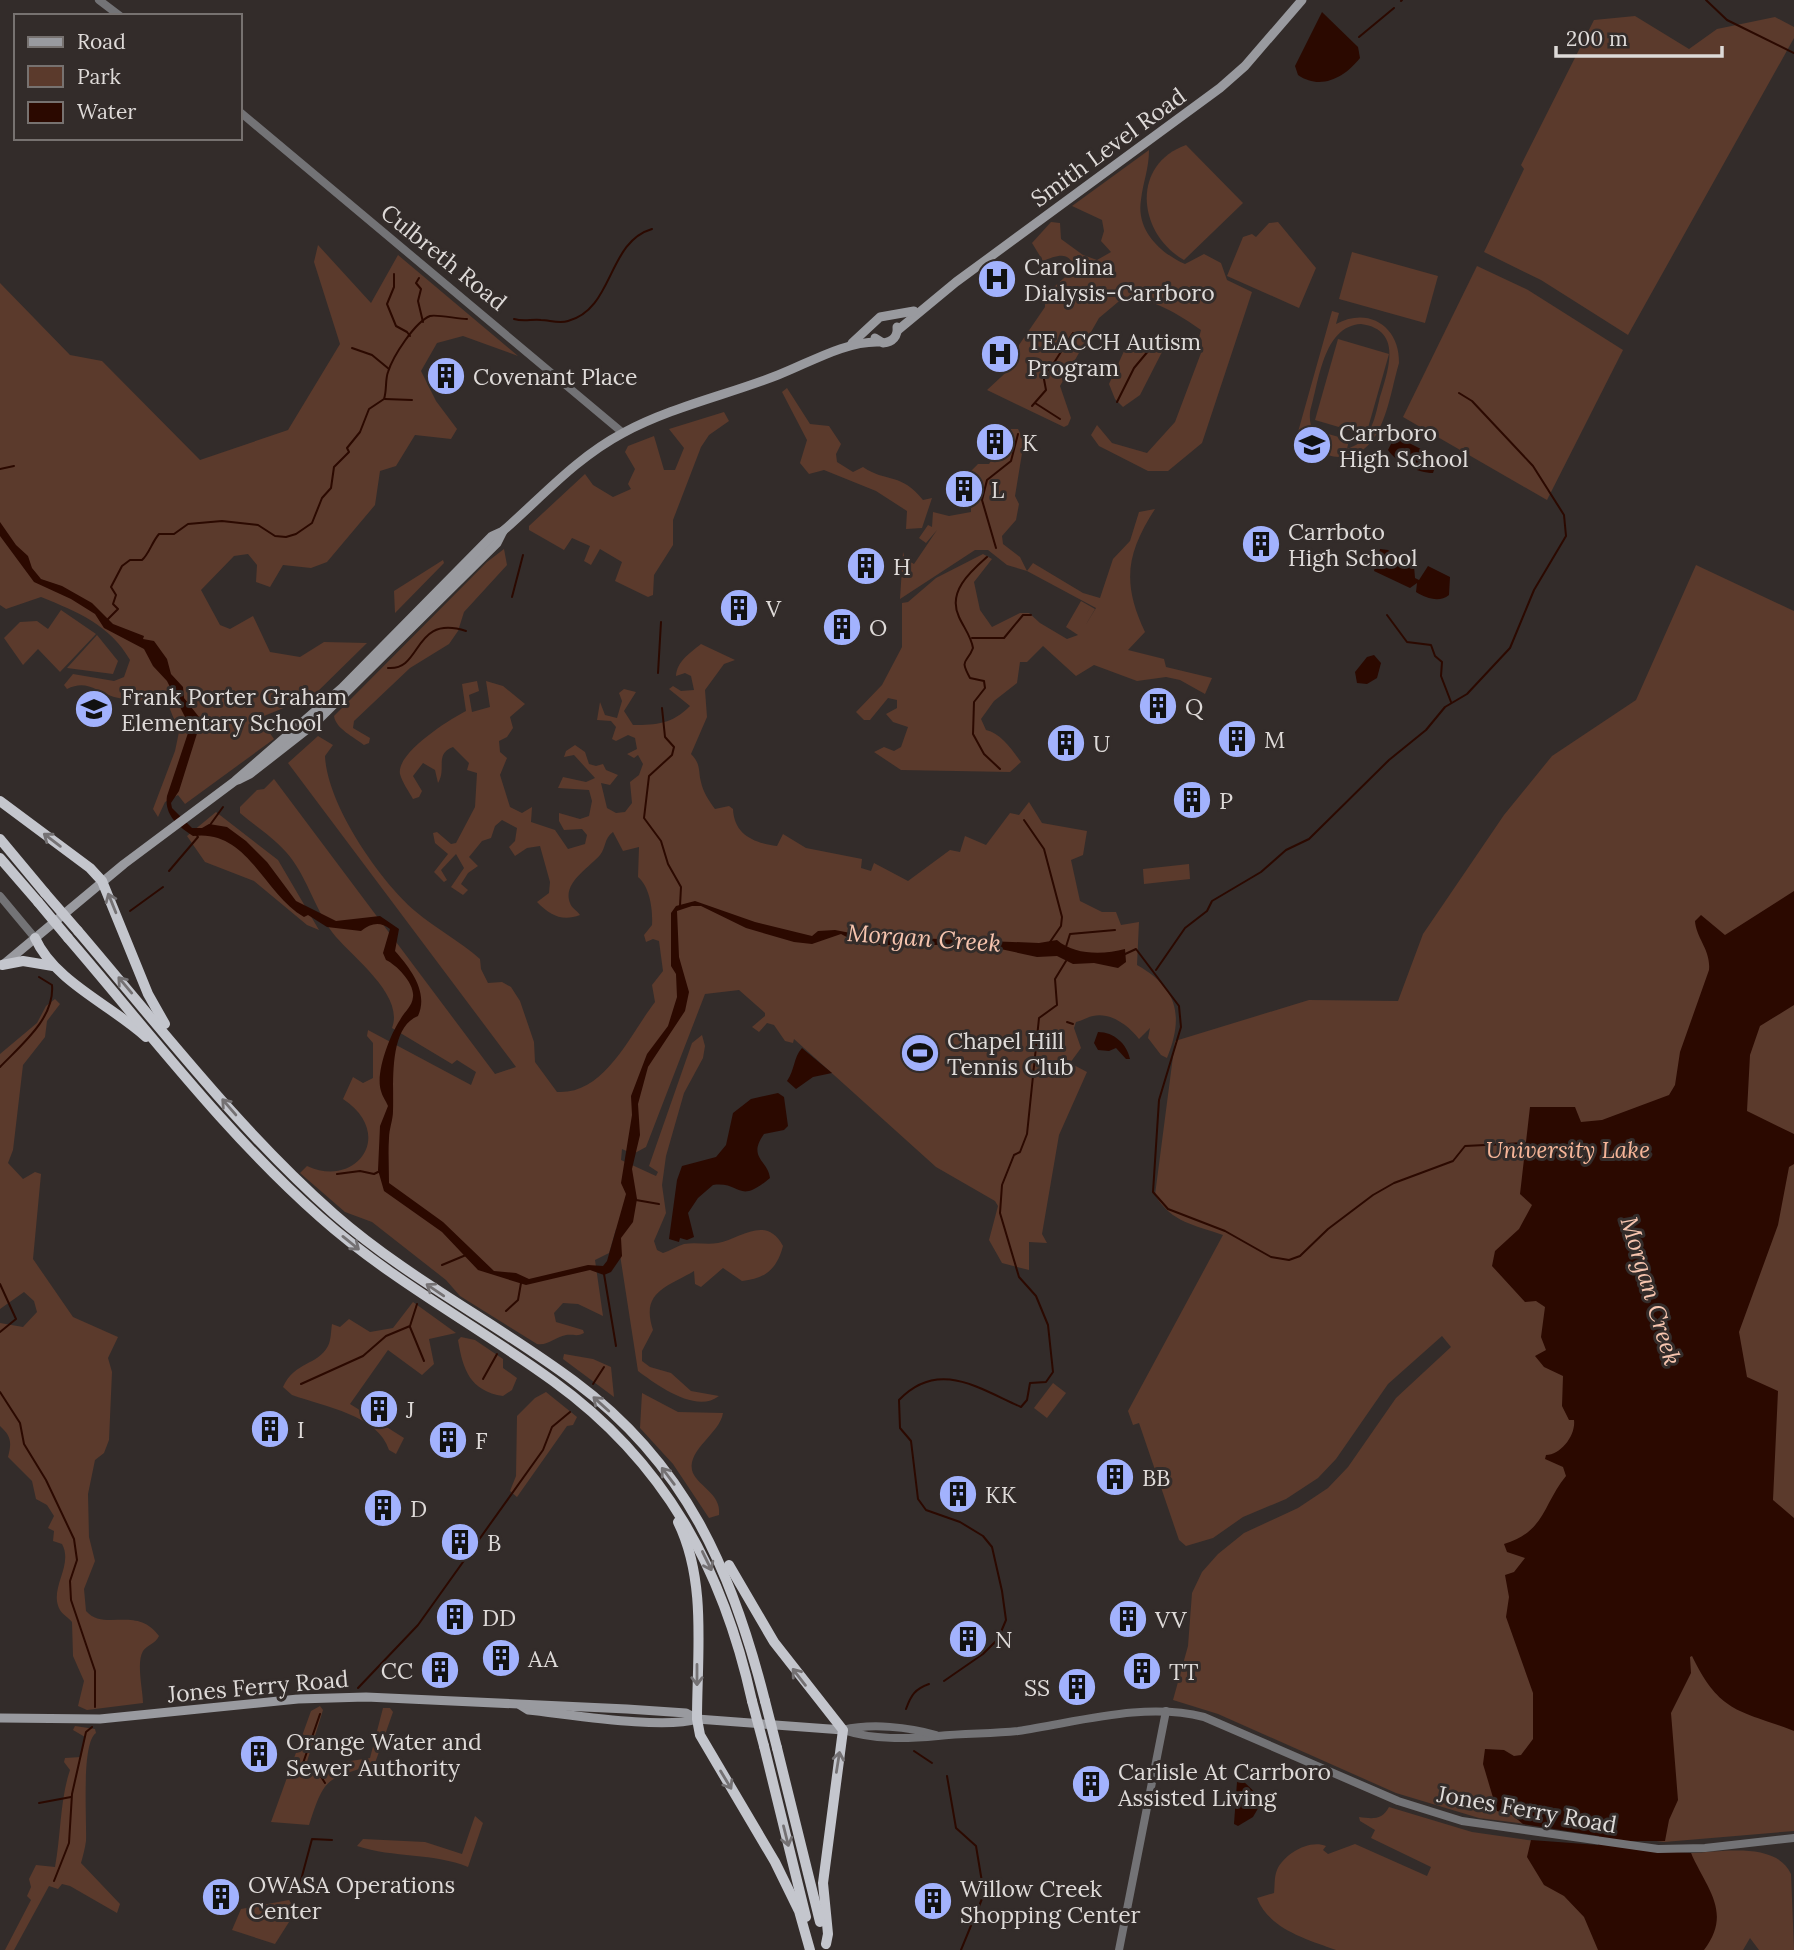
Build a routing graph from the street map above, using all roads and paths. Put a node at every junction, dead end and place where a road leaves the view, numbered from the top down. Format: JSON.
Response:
{"nodes":[{"id":1,"x":99,"y":0,"type":"edge"},
{"id":2,"x":1302,"y":0,"type":"edge"},
{"id":3,"x":117,"y":14,"type":"edge"},
{"id":4,"x":242,"y":114,"type":"edge"},
{"id":5,"x":922,"y":309,"type":"junction"},
{"id":6,"x":889,"y":317,"type":"junction"},
{"id":7,"x":872,"y":327,"type":"junction"},
{"id":8,"x":898,"y":330,"type":"junction"},
{"id":9,"x":879,"y":342,"type":"junction"},
{"id":10,"x":842,"y":349,"type":"junction"},
{"id":11,"x":623,"y":433,"type":"junction"},
{"id":12,"x":503,"y":531,"type":"junction"},
{"id":13,"x":395,"y":634,"type":"junction"},
{"id":14,"x":318,"y":720,"type":"junction"},
{"id":15,"x":235,"y":781,"type":"junction"},
{"id":16,"x":0,"y":801,"type":"edge"},
{"id":17,"x":0,"y":839,"type":"edge"},
{"id":18,"x":0,"y":858,"type":"edge"},
{"id":19,"x":102,"y":881,"type":"junction"},
{"id":20,"x":0,"y":896,"type":"edge"},
{"id":21,"x":41,"y":897,"type":"junction"},
{"id":22,"x":73,"y":934,"type":"junction"},
{"id":23,"x":35,"y":938,"type":"junction"},
{"id":24,"x":1,"y":966,"type":"edge"},
{"id":25,"x":55,"y":967,"type":"junction"},
{"id":26,"x":169,"y":1056,"type":"junction"},
{"id":27,"x":185,"y":1056,"type":"junction"},
{"id":28,"x":232,"y":1128,"type":"junction"},
{"id":29,"x":282,"y":1165,"type":"junction"},
{"id":30,"x":277,"y":1177,"type":"junction"},
{"id":31,"x":351,"y":1228,"type":"junction"},
{"id":32,"x":509,"y":1352,"type":"junction"},
{"id":33,"x":545,"y":1361,"type":"junction"},
{"id":34,"x":536,"y":1369,"type":"junction"},
{"id":35,"x":576,"y":1382,"type":"junction"},
{"id":36,"x":657,"y":1482,"type":"junction"},
{"id":37,"x":697,"y":1519,"type":"junction"},
{"id":38,"x":1166,"y":1711,"type":"junction"},
{"id":39,"x":0,"y":1718,"type":"edge"},
{"id":40,"x":697,"y":1719,"type":"junction"},
{"id":41,"x":843,"y":1730,"type":"junction"},
{"id":42,"x":1794,"y":1838,"type":"edge"},
{"id":43,"x":826,"y":1947,"type":"edge"},
{"id":44,"x":812,"y":1950,"type":"edge"},
{"id":45,"x":1119,"y":1950,"type":"edge"}],
"edges":[{"from":1,"to":3,"type":"street"},
{"from":2,"to":5,"type":"main road","name":"Smith Level Road"},
{"from":4,"to":11,"type":"street","name":"Culbreth Road"},
{"from":5,"to":6,"type":"main road","name":"Smith Level Road"},
{"from":5,"to":8,"type":"main road","name":"Smith Level Road"},
{"from":6,"to":7,"type":"main road"},
{"from":6,"to":8,"type":"main road"},
{"from":7,"to":9,"type":"main road"},
{"from":7,"to":10,"type":"main road"},
{"from":8,"to":9,"type":"main road"},
{"from":9,"to":10,"type":"main road"},
{"from":10,"to":11,"type":"main road"},
{"from":11,"to":12,"type":"main road"},
{"from":12,"to":13,"type":"main road"},
{"from":12,"to":14,"type":"main road"},
{"from":13,"to":14,"type":"main road"},
{"from":13,"to":15,"type":"main road"},
{"from":14,"to":15,"type":"main road"},
{"from":15,"to":19,"type":"main road"},
{"from":19,"to":16,"type":"highway","one_way":true},
{"from":17,"to":21,"type":"highway"},
{"from":18,"to":21,"type":"highway"},
{"from":19,"to":23,"type":"main road"},
{"from":27,"to":19,"type":"highway","one_way":true},
{"from":20,"to":23,"type":"street"},
{"from":21,"to":22,"type":"highway","bridge":true},
{"from":22,"to":26,"type":"highway"},
{"from":27,"to":22,"type":"highway","one_way":true},
{"from":23,"to":24,"type":"main road"},
{"from":23,"to":25,"type":"highway"},
{"from":24,"to":25,"type":"highway"},
{"from":25,"to":26,"type":"highway"},
{"from":26,"to":28,"type":"highway"},
{"from":29,"to":27,"type":"highway","one_way":true},
{"from":28,"to":29,"type":"highway"},
{"from":28,"to":30,"type":"highway"},
{"from":29,"to":31,"type":"highway"},
{"from":30,"to":31,"type":"highway"},
{"from":30,"to":32,"type":"highway","one_way":true},
{"from":33,"to":31,"type":"highway","one_way":true},
{"from":32,"to":33,"type":"highway"},
{"from":32,"to":34,"type":"highway"},
{"from":33,"to":35,"type":"highway"},
{"from":34,"to":35,"type":"highway"},
{"from":34,"to":36,"type":"highway"},
{"from":37,"to":35,"type":"highway","one_way":true},
{"from":36,"to":40,"type":"highway","one_way":true},
{"from":36,"to":44,"type":"highway","one_way":true,"bridge":true},
{"from":41,"to":37,"type":"highway","one_way":true},
{"from":37,"to":43,"type":"highway","bridge":true},
{"from":38,"to":41,"type":"street","name":"Jones Ferry Road"},
{"from":38,"to":42,"type":"street","name":"Jones Ferry Road"},
{"from":38,"to":45,"type":"street"},
{"from":39,"to":40,"type":"main road","name":"Jones Ferry Road"},
{"from":40,"to":41,"type":"main road","name":"Jones Ferry Road"},
{"from":40,"to":44,"type":"highway","one_way":true},
{"from":43,"to":41,"type":"highway","one_way":true}]}
